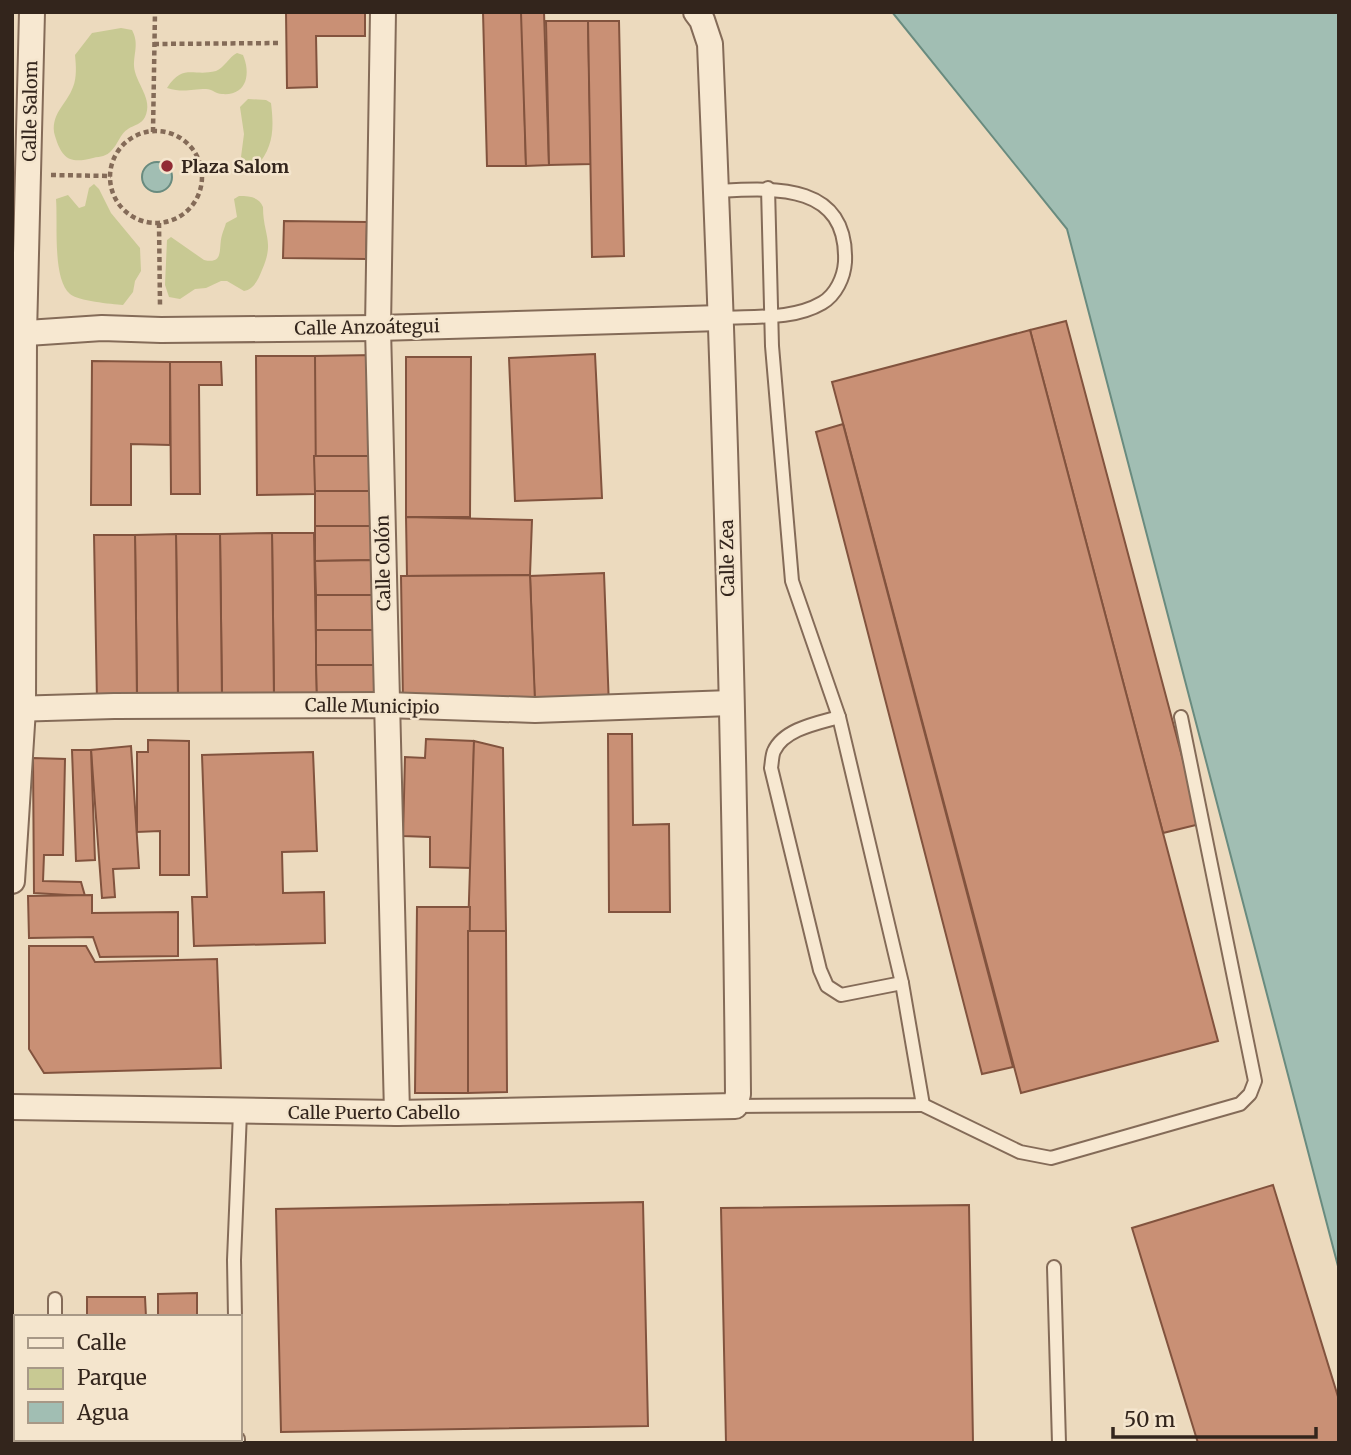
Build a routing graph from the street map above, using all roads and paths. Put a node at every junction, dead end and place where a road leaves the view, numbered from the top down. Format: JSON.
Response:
{"nodes":[{"id":1,"x":32,"y":12,"type":"edge"},
{"id":2,"x":155,"y":12,"type":"edge"},
{"id":3,"x":383,"y":12,"type":"edge"},
{"id":4,"x":696,"y":12,"type":"edge"},
{"id":5,"x":281,"y":43,"type":"dead end"},
{"id":6,"x":155,"y":44,"type":"junction"},
{"id":7,"x":153,"y":132,"type":"junction"},
{"id":8,"x":29,"y":175,"type":"junction"},
{"id":9,"x":111,"y":176,"type":"junction"},
{"id":10,"x":768,"y":188,"type":"junction"},
{"id":11,"x":716,"y":191,"type":"junction"},
{"id":12,"x":159,"y":223,"type":"junction"},
{"id":13,"x":772,"y":316,"type":"junction"},
{"id":14,"x":721,"y":317,"type":"junction"},
{"id":15,"x":378,"y":328,"type":"junction"},
{"id":16,"x":161,"y":330,"type":"junction"},
{"id":17,"x":18,"y":334,"type":"edge"},
{"id":18,"x":731,"y":703,"type":"junction"},
{"id":19,"x":386,"y":705,"type":"junction"},
{"id":20,"x":18,"y":709,"type":"edge"},
{"id":21,"x":839,"y":717,"type":"junction"},
{"id":22,"x":1181,"y":717,"type":"dead end"},
{"id":23,"x":12,"y":881,"type":"edge"},
{"id":24,"x":902,"y":983,"type":"junction"},
{"id":25,"x":923,"y":1105,"type":"junction"},
{"id":26,"x":12,"y":1107,"type":"edge"},
{"id":27,"x":735,"y":1107,"type":"junction"},
{"id":28,"x":240,"y":1112,"type":"junction"},
{"id":29,"x":397,"y":1113,"type":"junction"},
{"id":30,"x":1054,"y":1267,"type":"dead end"},
{"id":31,"x":55,"y":1299,"type":"dead end"},
{"id":32,"x":55,"y":1315,"type":"edge"},
{"id":33,"x":235,"y":1315,"type":"edge"},
{"id":34,"x":1059,"y":1443,"type":"edge"}],
"edges":[{"from":1,"to":8,"type":"street","name":"Calle Salom"},
{"from":2,"to":6,"type":"path"},
{"from":3,"to":15,"type":"street","name":"Calle Colón"},
{"from":4,"to":11,"type":"street","name":"Calle Zea"},
{"from":5,"to":6,"type":"path"},
{"from":6,"to":7,"type":"path"},
{"from":7,"to":9,"type":"path"},
{"from":7,"to":12,"type":"path"},
{"from":8,"to":9,"type":"path"},
{"from":8,"to":17,"type":"street","name":"Calle Salom"},
{"from":9,"to":12,"type":"path"},
{"from":10,"to":11,"type":"lane"},
{"from":10,"to":13,"type":"lane"},
{"from":10,"to":13,"type":"lane"},
{"from":11,"to":14,"type":"street","name":"Calle Zea"},
{"from":12,"to":16,"type":"path"},
{"from":13,"to":14,"type":"lane"},
{"from":13,"to":21,"type":"lane"},
{"from":14,"to":15,"type":"street","name":"Calle Anzoátegui"},
{"from":14,"to":18,"type":"street","name":"Calle Zea"},
{"from":15,"to":16,"type":"street","name":"Calle Anzoátegui"},
{"from":15,"to":19,"type":"street","name":"Calle Colón"},
{"from":16,"to":17,"type":"street","name":"Calle Anzoátegui"},
{"from":17,"to":20,"type":"street","name":"Calle Salom"},
{"from":18,"to":19,"type":"street","name":"Calle Municipio"},
{"from":18,"to":27,"type":"street","name":"Calle Zea"},
{"from":19,"to":20,"type":"street","name":"Calle Municipio"},
{"from":19,"to":29,"type":"street","name":"Calle Colón"},
{"from":20,"to":23,"type":"street","name":"Calle Salom"},
{"from":21,"to":24,"type":"lane"},
{"from":21,"to":24,"type":"lane"},
{"from":22,"to":25,"type":"lane"},
{"from":24,"to":25,"type":"lane"},
{"from":25,"to":27,"type":"lane"},
{"from":26,"to":28,"type":"street","name":"Calle Puerto Cabello"},
{"from":27,"to":29,"type":"street","name":"Calle Puerto Cabello"},
{"from":28,"to":29,"type":"street","name":"Calle Puerto Cabello"},
{"from":28,"to":33,"type":"lane"},
{"from":30,"to":34,"type":"lane"},
{"from":31,"to":32,"type":"lane"}]}
